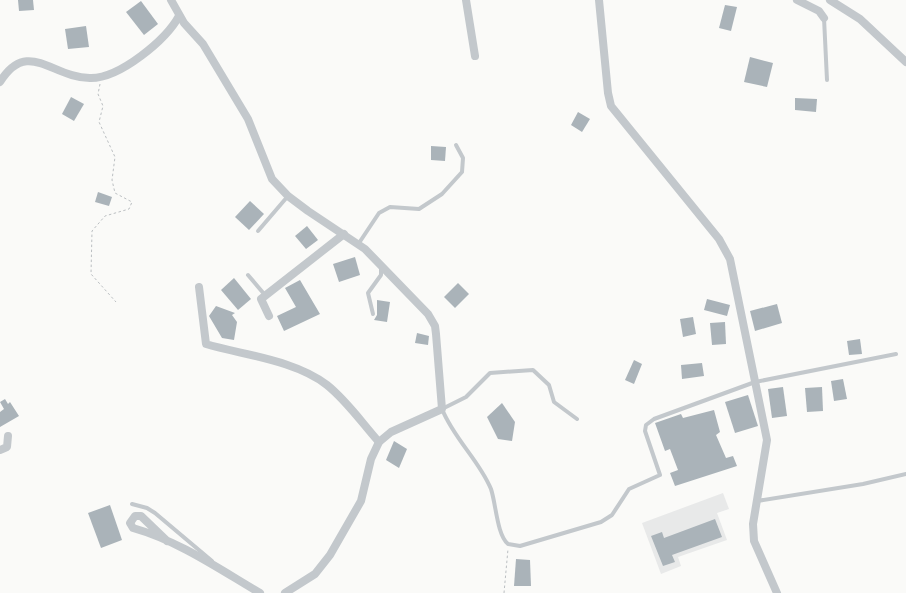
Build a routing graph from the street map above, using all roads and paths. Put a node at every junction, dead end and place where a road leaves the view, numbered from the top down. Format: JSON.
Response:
{"nodes":[{"id":1,"x":171,"y":0,"type":"edge"},
{"id":2,"x":466,"y":0,"type":"edge"},
{"id":3,"x":599,"y":0,"type":"edge"},
{"id":4,"x":797,"y":0,"type":"edge"},
{"id":5,"x":830,"y":0,"type":"edge"},
{"id":6,"x":179,"y":16,"type":"junction"},
{"id":7,"x":824,"y":18,"type":"joint"},
{"id":8,"x":475,"y":56,"type":"dead end"},
{"id":9,"x":906,"y":62,"type":"edge"},
{"id":10,"x":102,"y":76,"type":"junction"},
{"id":11,"x":827,"y":80,"type":"dead end"},
{"id":12,"x":0,"y":82,"type":"edge"},
{"id":13,"x":456,"y":146,"type":"dead end"},
{"id":14,"x":288,"y":196,"type":"junction"},
{"id":15,"x":258,"y":231,"type":"dead end"},
{"id":16,"x":344,"y":234,"type":"junction"},
{"id":17,"x":359,"y":243,"type":"junction"},
{"id":18,"x":381,"y":266,"type":"junction"},
{"id":19,"x":248,"y":275,"type":"dead end"},
{"id":20,"x":199,"y":287,"type":"dead end"},
{"id":21,"x":265,"y":295,"type":"junction"},
{"id":22,"x":116,"y":302,"type":"dead end"},
{"id":23,"x":373,"y":314,"type":"dead end"},
{"id":24,"x":269,"y":316,"type":"dead end"},
{"id":25,"x":896,"y":354,"type":"dead end"},
{"id":26,"x":755,"y":382,"type":"junction"},
{"id":27,"x":442,"y":410,"type":"junction"},
{"id":28,"x":577,"y":419,"type":"dead end"},
{"id":29,"x":8,"y":436,"type":"dead end"},
{"id":30,"x":379,"y":442,"type":"junction"},
{"id":31,"x":0,"y":450,"type":"edge"},
{"id":32,"x":906,"y":474,"type":"edge"},
{"id":33,"x":757,"y":500,"type":"junction"},
{"id":34,"x":132,"y":504,"type":"dead end"},
{"id":35,"x":167,"y":540,"type":"dead end"},
{"id":36,"x":508,"y":544,"type":"junction"},
{"id":37,"x":225,"y":572,"type":"junction"},
{"id":38,"x":260,"y":593,"type":"edge"},
{"id":39,"x":285,"y":593,"type":"edge"},
{"id":40,"x":504,"y":593,"type":"edge"},
{"id":41,"x":777,"y":593,"type":"edge"}],
"edges":[{"from":1,"to":6,"type":"street"},
{"from":2,"to":8,"type":"street"},
{"from":3,"to":26,"type":"street"},
{"from":4,"to":7,"type":"street"},
{"from":5,"to":9,"type":"street"},
{"from":6,"to":10,"type":"street"},
{"from":6,"to":14,"type":"street"},
{"from":7,"to":11,"type":"lane"},
{"from":10,"to":12,"type":"street"},
{"from":10,"to":22,"type":"path"},
{"from":13,"to":17,"type":"lane"},
{"from":14,"to":15,"type":"lane"},
{"from":14,"to":16,"type":"street"},
{"from":16,"to":17,"type":"street"},
{"from":16,"to":21,"type":"street"},
{"from":17,"to":18,"type":"street"},
{"from":18,"to":23,"type":"lane"},
{"from":18,"to":27,"type":"street"},
{"from":19,"to":21,"type":"lane"},
{"from":20,"to":30,"type":"street"},
{"from":21,"to":24,"type":"street"},
{"from":25,"to":26,"type":"lane"},
{"from":26,"to":33,"type":"street"},
{"from":26,"to":36,"type":"lane"},
{"from":27,"to":28,"type":"lane"},
{"from":27,"to":30,"type":"street"},
{"from":27,"to":36,"type":"lane"},
{"from":29,"to":31,"type":"street"},
{"from":30,"to":39,"type":"street"},
{"from":32,"to":33,"type":"lane"},
{"from":33,"to":41,"type":"street"},
{"from":34,"to":37,"type":"lane"},
{"from":35,"to":37,"type":"street"},
{"from":36,"to":40,"type":"path"},
{"from":37,"to":38,"type":"street"}]}
